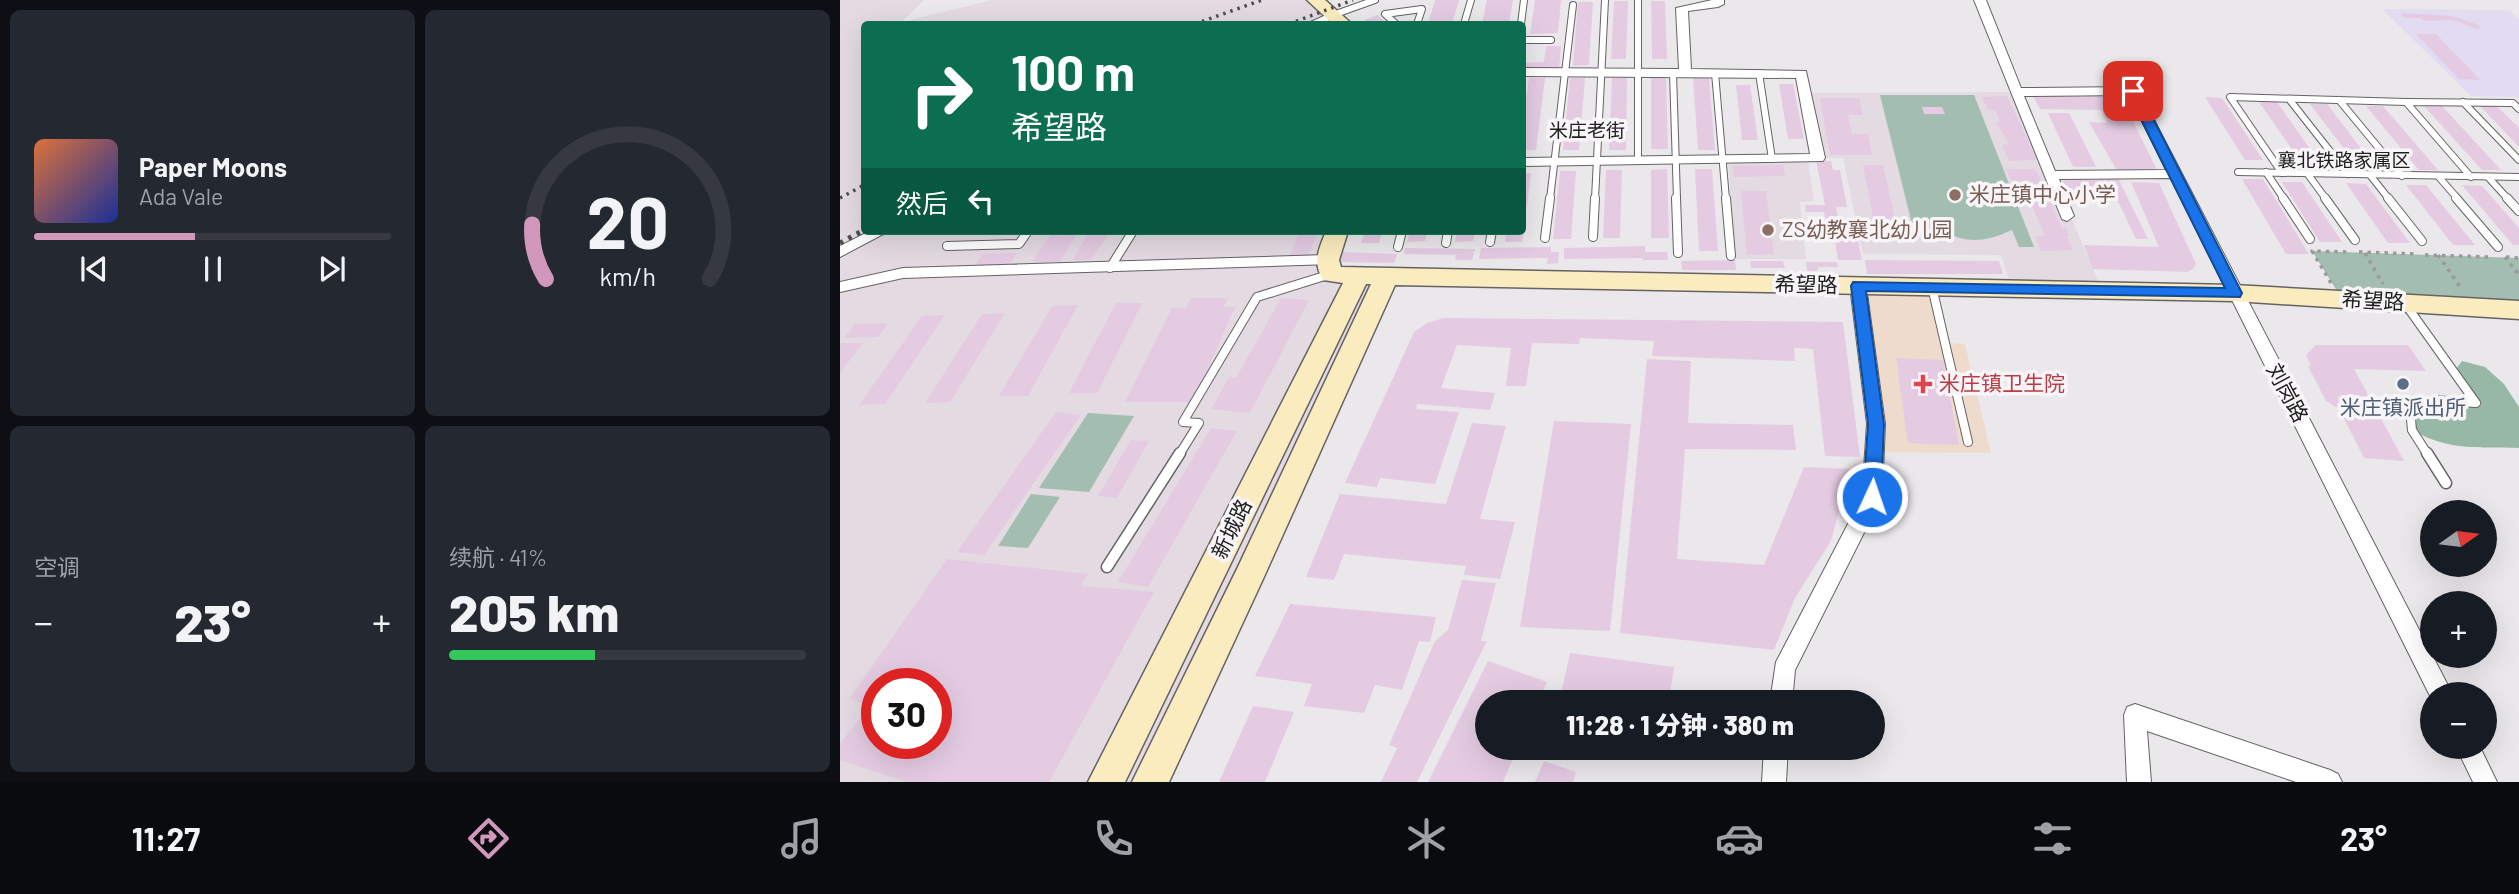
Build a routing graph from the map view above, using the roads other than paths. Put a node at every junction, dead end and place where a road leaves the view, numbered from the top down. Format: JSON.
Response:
{"nodes":[{"id":1,"x":1315,"y":0,"type":"edge"},
{"id":2,"x":1375,"y":0,"type":"edge"},
{"id":3,"x":1471,"y":0,"type":"edge"},
{"id":4,"x":1524,"y":0,"type":"edge"},
{"id":5,"x":1605,"y":0,"type":"edge"},
{"id":6,"x":1638,"y":0,"type":"edge"},
{"id":7,"x":1718,"y":0,"type":"edge"},
{"id":8,"x":1980,"y":0,"type":"edge"},
{"id":9,"x":1573,"y":5,"type":"dead end"},
{"id":10,"x":1338,"y":20,"type":"edge"},
{"id":11,"x":1393,"y":21,"type":"edge"},
{"id":12,"x":1418,"y":21,"type":"edge"},
{"id":13,"x":1465,"y":21,"type":"edge"},
{"id":14,"x":1521,"y":21,"type":"edge"},
{"id":15,"x":1526,"y":40,"type":"edge"},
{"id":16,"x":1551,"y":40,"type":"dead end"},
{"id":17,"x":1526,"y":72,"type":"edge"},
{"id":18,"x":1564,"y":72,"type":"junction"},
{"id":19,"x":1602,"y":72,"type":"junction"},
{"id":20,"x":1639,"y":72,"type":"junction"},
{"id":21,"x":1679,"y":73,"type":"junction"},
{"id":22,"x":1715,"y":73,"type":"junction"},
{"id":23,"x":1759,"y":74,"type":"junction"},
{"id":24,"x":2016,"y":92,"type":"junction"},
{"id":25,"x":2289,"y":99,"type":"junction"},
{"id":26,"x":2339,"y":100,"type":"junction"},
{"id":27,"x":2406,"y":102,"type":"junction"},
{"id":28,"x":2463,"y":102,"type":"junction"},
{"id":29,"x":2519,"y":109,"type":"edge"},
{"id":30,"x":1723,"y":159,"type":"junction"},
{"id":31,"x":1772,"y":159,"type":"junction"},
{"id":32,"x":1638,"y":160,"type":"junction"},
{"id":33,"x":1676,"y":160,"type":"junction"},
{"id":34,"x":2519,"y":160,"type":"edge"},
{"id":35,"x":1597,"y":161,"type":"junction"},
{"id":36,"x":1526,"y":162,"type":"edge"},
{"id":37,"x":1553,"y":162,"type":"junction"},
{"id":38,"x":2238,"y":172,"type":"dead end"},
{"id":39,"x":2266,"y":172,"type":"junction"},
{"id":40,"x":2281,"y":173,"type":"junction"},
{"id":41,"x":2307,"y":173,"type":"junction"},
{"id":42,"x":2175,"y":174,"type":"junction"},
{"id":43,"x":2348,"y":174,"type":"junction"},
{"id":44,"x":2050,"y":175,"type":"junction"},
{"id":45,"x":2370,"y":175,"type":"junction"},
{"id":46,"x":2402,"y":176,"type":"junction"},
{"id":47,"x":2438,"y":176,"type":"junction"},
{"id":48,"x":2471,"y":177,"type":"junction"},
{"id":49,"x":2488,"y":177,"type":"junction"},
{"id":50,"x":2519,"y":177,"type":"edge"},
{"id":51,"x":2519,"y":211,"type":"edge"},
{"id":52,"x":2067,"y":215,"type":"dead end"},
{"id":53,"x":874,"y":235,"type":"edge"},
{"id":54,"x":1025,"y":235,"type":"edge"},
{"id":55,"x":1131,"y":235,"type":"edge"},
{"id":56,"x":1338,"y":235,"type":"edge"},
{"id":57,"x":1401,"y":235,"type":"edge"},
{"id":58,"x":1447,"y":235,"type":"edge"},
{"id":59,"x":1491,"y":235,"type":"edge"},
{"id":60,"x":1545,"y":237,"type":"dead end"},
{"id":61,"x":1592,"y":237,"type":"dead end"},
{"id":62,"x":2310,"y":239,"type":"dead end"},
{"id":63,"x":2355,"y":240,"type":"dead end"},
{"id":64,"x":2422,"y":241,"type":"dead end"},
{"id":65,"x":1490,"y":242,"type":"dead end"},
{"id":66,"x":1446,"y":243,"type":"dead end"},
{"id":67,"x":947,"y":246,"type":"dead end"},
{"id":68,"x":1398,"y":247,"type":"dead end"},
{"id":69,"x":2498,"y":247,"type":"dead end"},
{"id":70,"x":840,"y":252,"type":"edge"},
{"id":71,"x":1678,"y":253,"type":"dead end"},
{"id":72,"x":1731,"y":256,"type":"dead end"},
{"id":73,"x":1110,"y":268,"type":"junction"},
{"id":74,"x":1339,"y":270,"type":"junction"},
{"id":75,"x":1387,"y":276,"type":"junction"},
{"id":76,"x":1858,"y":286,"type":"junction"},
{"id":77,"x":840,"y":287,"type":"edge"},
{"id":78,"x":1932,"y":287,"type":"junction"},
{"id":79,"x":2234,"y":293,"type":"junction"},
{"id":80,"x":2400,"y":303,"type":"junction"},
{"id":81,"x":2519,"y":310,"type":"edge"},
{"id":82,"x":1968,"y":442,"type":"dead end"},
{"id":83,"x":2446,"y":483,"type":"dead end"},
{"id":84,"x":1107,"y":567,"type":"dead end"},
{"id":85,"x":2436,"y":682,"type":"edge"},
{"id":86,"x":1781,"y":690,"type":"edge"},
{"id":87,"x":2474,"y":759,"type":"edge"},
{"id":88,"x":1775,"y":760,"type":"edge"},
{"id":89,"x":1106,"y":782,"type":"edge"},
{"id":90,"x":1150,"y":782,"type":"edge"},
{"id":91,"x":1774,"y":782,"type":"edge"},
{"id":92,"x":2139,"y":782,"type":"edge"},
{"id":93,"x":2330,"y":782,"type":"edge"},
{"id":94,"x":2485,"y":782,"type":"edge"}],
"edges":[{"from":1,"to":10,"type":"street"},
{"from":2,"to":10,"type":"lane"},
{"from":3,"to":13,"type":"lane"},
{"from":4,"to":14,"type":"lane"},
{"from":5,"to":19,"type":"lane"},
{"from":6,"to":20,"type":"lane"},
{"from":7,"to":21,"type":"street"},
{"from":8,"to":24,"type":"street"},
{"from":9,"to":18,"type":"lane"},
{"from":11,"to":12,"type":"lane"},
{"from":15,"to":16,"type":"lane"},
{"from":17,"to":18,"type":"street"},
{"from":18,"to":19,"type":"street"},
{"from":18,"to":37,"type":"lane"},
{"from":19,"to":20,"type":"street"},
{"from":19,"to":35,"type":"lane"},
{"from":20,"to":21,"type":"street"},
{"from":20,"to":32,"type":"lane"},
{"from":21,"to":22,"type":"street"},
{"from":21,"to":33,"type":"lane"},
{"from":22,"to":23,"type":"street"},
{"from":22,"to":30,"type":"lane"},
{"from":23,"to":31,"type":"lane"},
{"from":23,"to":31,"type":"street"},
{"from":24,"to":42,"type":"street","name":"刘岗路"},
{"from":24,"to":44,"type":"street"},
{"from":25,"to":26,"type":"lane"},
{"from":25,"to":40,"type":"lane"},
{"from":25,"to":43,"type":"lane"},
{"from":26,"to":27,"type":"lane"},
{"from":26,"to":46,"type":"lane"},
{"from":27,"to":28,"type":"lane"},
{"from":27,"to":48,"type":"lane"},
{"from":28,"to":29,"type":"lane"},
{"from":28,"to":34,"type":"lane"},
{"from":30,"to":31,"type":"street"},
{"from":30,"to":33,"type":"street"},
{"from":30,"to":72,"type":"lane"},
{"from":32,"to":33,"type":"street"},
{"from":32,"to":35,"type":"street"},
{"from":33,"to":71,"type":"lane"},
{"from":35,"to":37,"type":"street"},
{"from":35,"to":61,"type":"lane"},
{"from":36,"to":37,"type":"street"},
{"from":37,"to":60,"type":"lane"},
{"from":38,"to":39,"type":"lane"},
{"from":39,"to":40,"type":"lane"},
{"from":39,"to":62,"type":"lane"},
{"from":40,"to":41,"type":"lane"},
{"from":41,"to":43,"type":"lane"},
{"from":41,"to":63,"type":"lane"},
{"from":42,"to":44,"type":"street"},
{"from":42,"to":79,"type":"street","name":"刘岗路"},
{"from":43,"to":45,"type":"lane"},
{"from":44,"to":52,"type":"street"},
{"from":45,"to":46,"type":"lane"},
{"from":45,"to":64,"type":"lane"},
{"from":46,"to":47,"type":"lane"},
{"from":47,"to":48,"type":"lane"},
{"from":47,"to":69,"type":"lane"},
{"from":48,"to":49,"type":"lane"},
{"from":49,"to":50,"type":"lane"},
{"from":49,"to":51,"type":"lane"},
{"from":53,"to":70,"type":"street"},
{"from":54,"to":67,"type":"lane"},
{"from":55,"to":73,"type":"lane"},
{"from":56,"to":74,"type":"street","name":"新城路"},
{"from":57,"to":68,"type":"lane"},
{"from":58,"to":66,"type":"lane"},
{"from":59,"to":65,"type":"lane"},
{"from":73,"to":74,"type":"street"},
{"from":73,"to":77,"type":"street"},
{"from":74,"to":75,"type":"street","name":"希望路"},
{"from":74,"to":84,"type":"lane"},
{"from":74,"to":89,"type":"street","name":"新城路"},
{"from":75,"to":76,"type":"street","name":"希望路"},
{"from":75,"to":90,"type":"main road","name":"新城路"},
{"from":76,"to":78,"type":"street","name":"希望路"},
{"from":76,"to":86,"type":"street"},
{"from":78,"to":79,"type":"street","name":"希望路"},
{"from":78,"to":82,"type":"lane"},
{"from":79,"to":80,"type":"street","name":"希望路"},
{"from":79,"to":85,"type":"street","name":"刘岗路"},
{"from":80,"to":81,"type":"street","name":"希望路"},
{"from":80,"to":83,"type":"lane"},
{"from":87,"to":94,"type":"street"},
{"from":88,"to":91,"type":"street"},
{"from":92,"to":93,"type":"street"}]}
